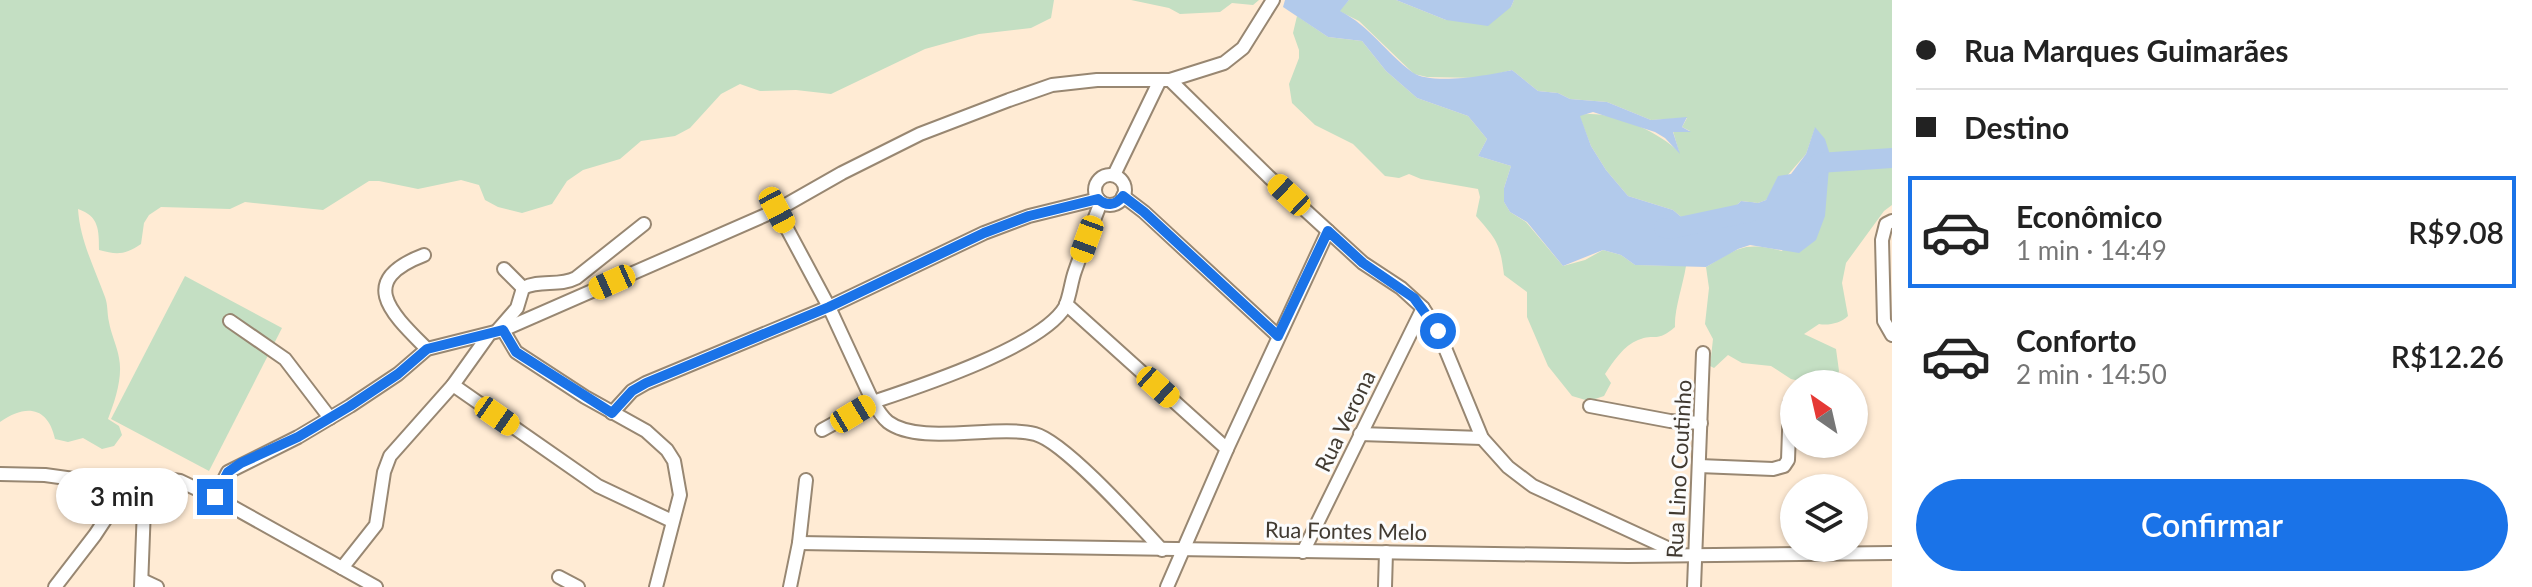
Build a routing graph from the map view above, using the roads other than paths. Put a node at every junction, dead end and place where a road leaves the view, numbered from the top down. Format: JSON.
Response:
{"nodes":[{"id":1,"x":1270,"y":4,"type":"edge"},
{"id":2,"x":1165,"y":80,"type":"junction"},
{"id":3,"x":1114,"y":175,"type":"junction"},
{"id":4,"x":1123,"y":196,"type":"junction"},
{"id":5,"x":1100,"y":200,"type":"junction"},
{"id":6,"x":777,"y":210,"type":"junction"},
{"id":7,"x":1892,"y":221,"type":"edge"},
{"id":8,"x":644,"y":224,"type":"dead end"},
{"id":9,"x":1328,"y":231,"type":"junction"},
{"id":10,"x":424,"y":255,"type":"dead end"},
{"id":11,"x":504,"y":269,"type":"dead end"},
{"id":12,"x":523,"y":288,"type":"junction"},
{"id":13,"x":1066,"y":304,"type":"junction"},
{"id":14,"x":829,"y":307,"type":"junction"},
{"id":15,"x":1423,"y":308,"type":"junction"},
{"id":16,"x":230,"y":321,"type":"dead end"},
{"id":17,"x":495,"y":333,"type":"junction"},
{"id":18,"x":1892,"y":335,"type":"edge"},
{"id":19,"x":1278,"y":336,"type":"junction"},
{"id":20,"x":427,"y":349,"type":"junction"},
{"id":21,"x":1703,"y":353,"type":"dead end"},
{"id":22,"x":453,"y":385,"type":"junction"},
{"id":23,"x":873,"y":402,"type":"junction"},
{"id":24,"x":1590,"y":406,"type":"dead end"},
{"id":25,"x":612,"y":413,"type":"junction"},
{"id":26,"x":330,"y":418,"type":"junction"},
{"id":27,"x":1701,"y":423,"type":"junction"},
{"id":28,"x":822,"y":430,"type":"dead end"},
{"id":29,"x":1360,"y":434,"type":"junction"},
{"id":30,"x":1482,"y":438,"type":"junction"},
{"id":31,"x":1227,"y":449,"type":"junction"},
{"id":32,"x":1788,"y":458,"type":"edge"},
{"id":33,"x":1699,"y":466,"type":"junction"},
{"id":34,"x":0,"y":474,"type":"edge"},
{"id":35,"x":806,"y":480,"type":"dead end"},
{"id":36,"x":145,"y":481,"type":"junction"},
{"id":37,"x":128,"y":485,"type":"junction"},
{"id":38,"x":215,"y":497,"type":"junction"},
{"id":39,"x":672,"y":521,"type":"junction"},
{"id":40,"x":799,"y":543,"type":"junction"},
{"id":41,"x":1162,"y":550,"type":"junction"},
{"id":42,"x":1182,"y":550,"type":"junction"},
{"id":43,"x":1303,"y":552,"type":"junction"},
{"id":44,"x":1386,"y":552,"type":"junction"},
{"id":45,"x":1892,"y":553,"type":"edge"},
{"id":46,"x":1679,"y":554,"type":"junction"},
{"id":47,"x":1694,"y":555,"type":"junction"},
{"id":48,"x":342,"y":568,"type":"junction"},
{"id":49,"x":559,"y":577,"type":"dead end"},
{"id":50,"x":142,"y":583,"type":"edge"},
{"id":51,"x":55,"y":587,"type":"edge"},
{"id":52,"x":157,"y":587,"type":"edge"},
{"id":53,"x":376,"y":587,"type":"edge"},
{"id":54,"x":578,"y":587,"type":"edge"},
{"id":55,"x":656,"y":587,"type":"edge"},
{"id":56,"x":790,"y":587,"type":"edge"},
{"id":57,"x":1167,"y":587,"type":"edge"},
{"id":58,"x":1385,"y":587,"type":"edge"},
{"id":59,"x":1694,"y":587,"type":"edge"}],
"edges":[{"from":1,"to":2,"type":"street"},
{"from":2,"to":3,"type":"street"},
{"from":2,"to":6,"type":"street"},
{"from":2,"to":9,"type":"street"},
{"from":3,"to":4,"type":"street"},
{"from":3,"to":5,"type":"street"},
{"from":4,"to":5,"type":"street"},
{"from":4,"to":19,"type":"street"},
{"from":5,"to":13,"type":"street"},
{"from":5,"to":14,"type":"street"},
{"from":6,"to":14,"type":"street"},
{"from":6,"to":17,"type":"street"},
{"from":7,"to":18,"type":"street"},
{"from":8,"to":12,"type":"street"},
{"from":9,"to":15,"type":"street"},
{"from":9,"to":19,"type":"street"},
{"from":10,"to":20,"type":"street"},
{"from":11,"to":12,"type":"street"},
{"from":12,"to":17,"type":"street"},
{"from":13,"to":23,"type":"street"},
{"from":13,"to":31,"type":"street"},
{"from":14,"to":23,"type":"street"},
{"from":14,"to":25,"type":"street"},
{"from":15,"to":29,"type":"street","name":"Rua Verona"},
{"from":15,"to":30,"type":"street"},
{"from":16,"to":26,"type":"street"},
{"from":17,"to":20,"type":"street"},
{"from":17,"to":22,"type":"street"},
{"from":17,"to":25,"type":"street"},
{"from":19,"to":31,"type":"street"},
{"from":20,"to":26,"type":"street"},
{"from":21,"to":27,"type":"street","name":"Rua Lino Coutinho"},
{"from":22,"to":39,"type":"street"},
{"from":22,"to":48,"type":"street"},
{"from":23,"to":28,"type":"street"},
{"from":23,"to":41,"type":"street"},
{"from":24,"to":27,"type":"street"},
{"from":25,"to":39,"type":"street"},
{"from":26,"to":38,"type":"street"},
{"from":27,"to":33,"type":"street","name":"Rua Lino Coutinho"},
{"from":29,"to":30,"type":"street"},
{"from":29,"to":43,"type":"street","name":"Rua Verona"},
{"from":30,"to":46,"type":"street"},
{"from":31,"to":42,"type":"street"},
{"from":32,"to":33,"type":"street"},
{"from":33,"to":47,"type":"street","name":"Rua Lino Coutinho"},
{"from":34,"to":37,"type":"street"},
{"from":35,"to":40,"type":"street"},
{"from":36,"to":37,"type":"street"},
{"from":36,"to":38,"type":"street"},
{"from":36,"to":50,"type":"street"},
{"from":37,"to":51,"type":"street"},
{"from":38,"to":48,"type":"street"},
{"from":39,"to":55,"type":"street"},
{"from":40,"to":41,"type":"street","name":"Rua Fontes Melo"},
{"from":40,"to":56,"type":"street"},
{"from":41,"to":42,"type":"street","name":"Rua Fontes Melo"},
{"from":42,"to":43,"type":"street","name":"Rua Fontes Melo"},
{"from":42,"to":57,"type":"street"},
{"from":43,"to":44,"type":"street","name":"Rua Fontes Melo"},
{"from":44,"to":46,"type":"street","name":"Rua Fontes Melo"},
{"from":44,"to":58,"type":"street"},
{"from":45,"to":47,"type":"street","name":"Rua Fontes Melo"},
{"from":46,"to":47,"type":"street","name":"Rua Fontes Melo"},
{"from":47,"to":59,"type":"street","name":"Rua Lino Coutinho"},
{"from":48,"to":53,"type":"street"},
{"from":49,"to":54,"type":"street"},
{"from":50,"to":52,"type":"street"}]}
